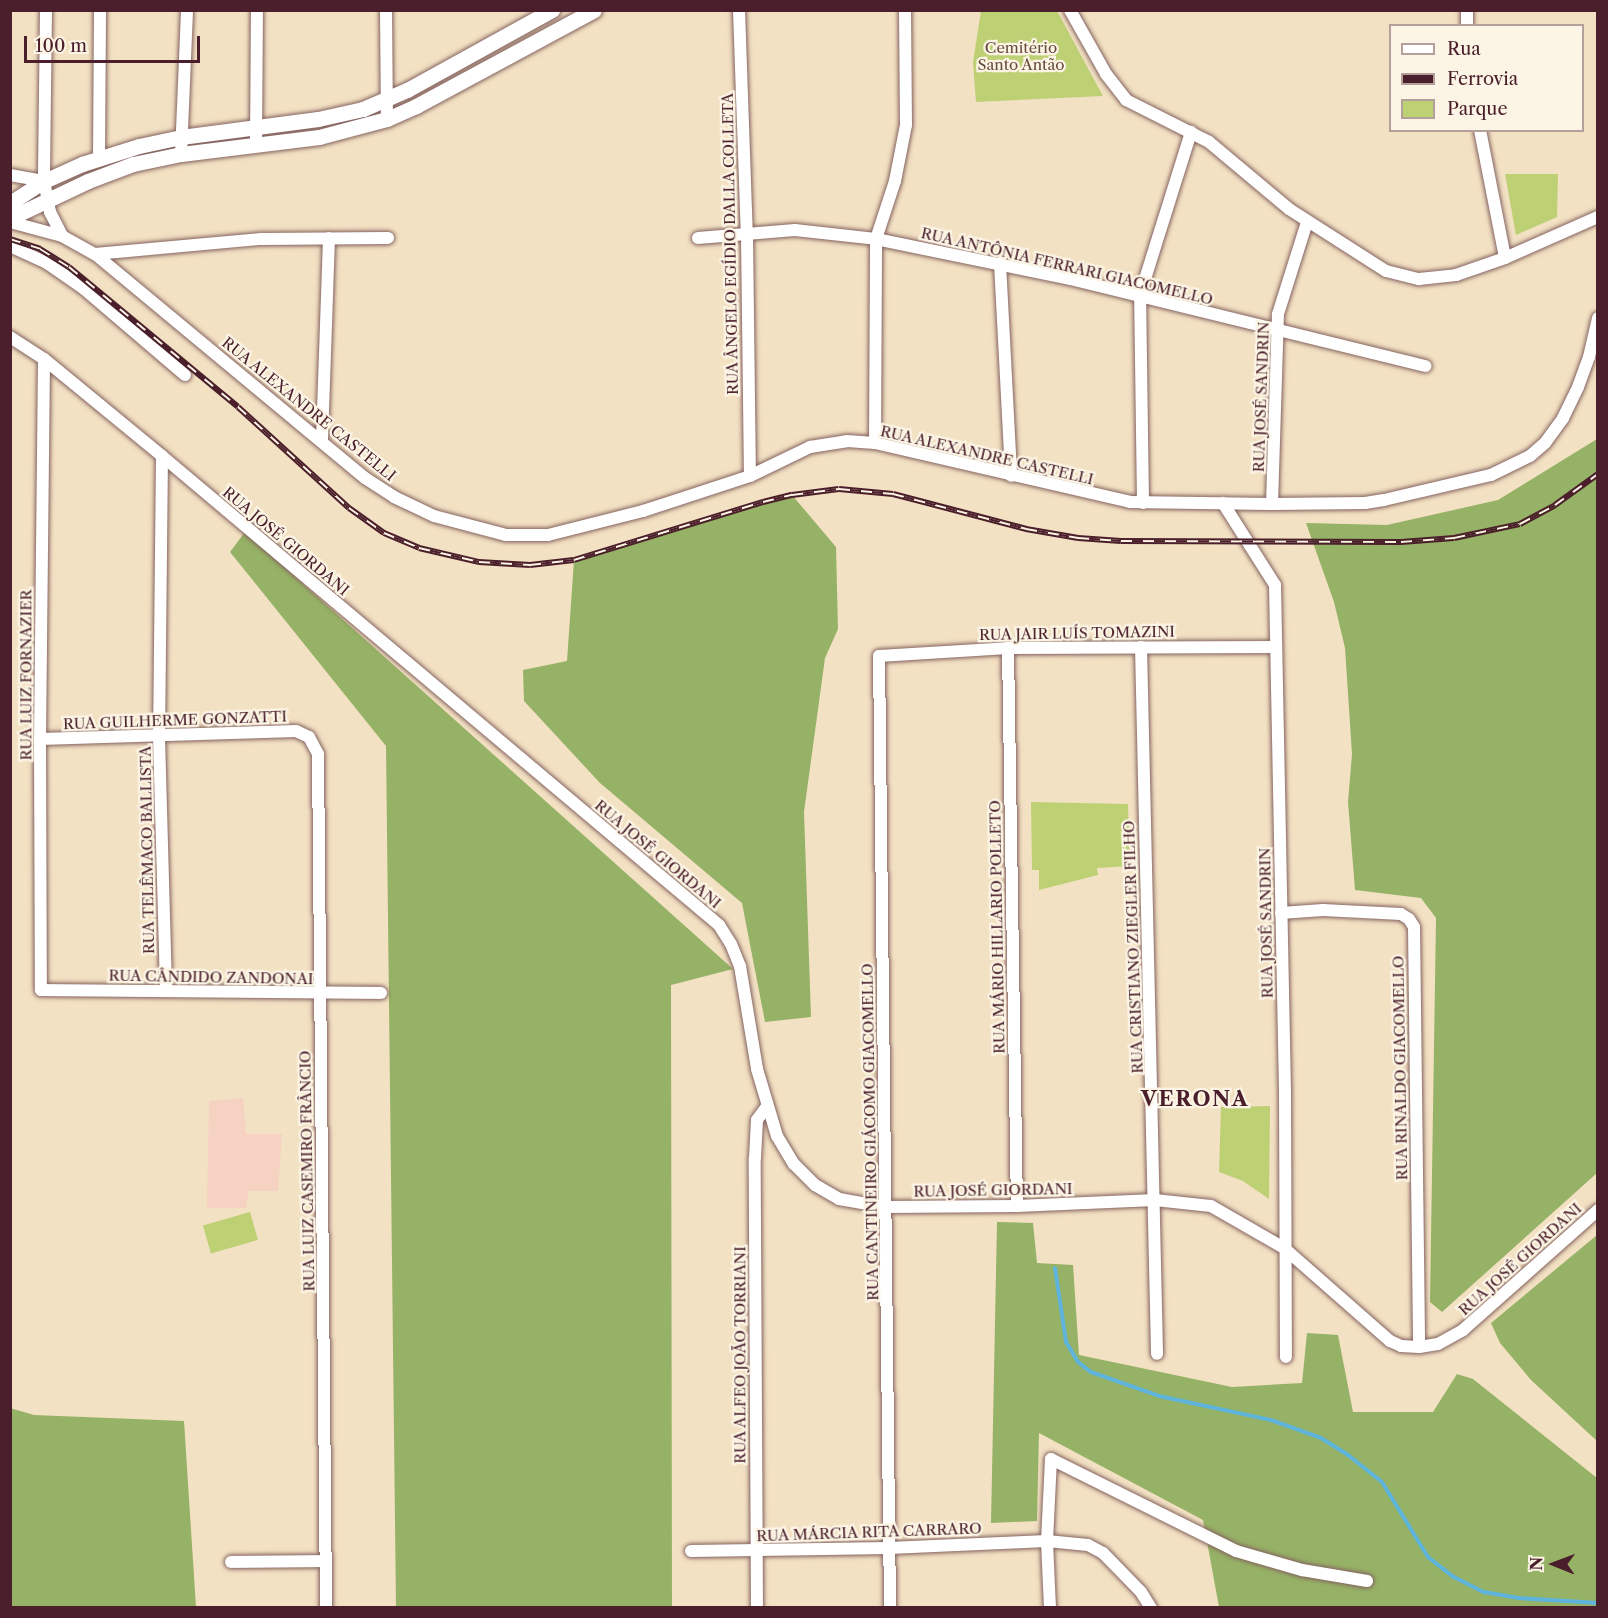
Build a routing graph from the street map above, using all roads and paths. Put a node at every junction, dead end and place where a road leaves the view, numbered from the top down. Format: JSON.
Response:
{"nodes":[{"id":1,"x":46,"y":10,"type":"edge"},
{"id":2,"x":100,"y":10,"type":"edge"},
{"id":3,"x":187,"y":10,"type":"edge"},
{"id":4,"x":256,"y":10,"type":"edge"},
{"id":5,"x":386,"y":10,"type":"edge"},
{"id":6,"x":552,"y":10,"type":"edge"},
{"id":7,"x":739,"y":10,"type":"edge"},
{"id":8,"x":905,"y":10,"type":"edge"},
{"id":9,"x":1071,"y":10,"type":"edge"},
{"id":10,"x":590,"y":11,"type":"edge"},
{"id":11,"x":488,"y":45,"type":"junction"},
{"id":12,"x":496,"y":61,"type":"junction"},
{"id":13,"x":387,"y":99,"type":"junction"},
{"id":14,"x":387,"y":119,"type":"junction"},
{"id":15,"x":255,"y":128,"type":"junction"},
{"id":16,"x":1191,"y":132,"type":"junction"},
{"id":17,"x":1480,"y":132,"type":"edge"},
{"id":18,"x":181,"y":137,"type":"junction"},
{"id":19,"x":256,"y":146,"type":"junction"},
{"id":20,"x":182,"y":154,"type":"junction"},
{"id":21,"x":99,"y":158,"type":"junction"},
{"id":22,"x":10,"y":175,"type":"edge"},
{"id":23,"x":44,"y":181,"type":"junction"},
{"id":24,"x":30,"y":191,"type":"junction"},
{"id":25,"x":10,"y":193,"type":"edge"},
{"id":26,"x":47,"y":200,"type":"junction"},
{"id":27,"x":10,"y":203,"type":"edge"},
{"id":28,"x":1598,"y":218,"type":"edge"},
{"id":29,"x":10,"y":220,"type":"edge"},
{"id":30,"x":1307,"y":222,"type":"junction"},
{"id":31,"x":747,"y":235,"type":"junction"},
{"id":32,"x":63,"y":236,"type":"junction"},
{"id":33,"x":329,"y":238,"type":"junction"},
{"id":34,"x":388,"y":238,"type":"dead end"},
{"id":35,"x":698,"y":238,"type":"dead end"},
{"id":36,"x":876,"y":239,"type":"junction"},
{"id":37,"x":10,"y":246,"type":"edge"},
{"id":38,"x":95,"y":254,"type":"junction"},
{"id":39,"x":1505,"y":258,"type":"junction"},
{"id":40,"x":1000,"y":263,"type":"junction"},
{"id":41,"x":1140,"y":295,"type":"junction"},
{"id":42,"x":1598,"y":318,"type":"edge"},
{"id":43,"x":1276,"y":330,"type":"junction"},
{"id":44,"x":10,"y":338,"type":"edge"},
{"id":45,"x":44,"y":359,"type":"junction"},
{"id":46,"x":1425,"y":366,"type":"dead end"},
{"id":47,"x":185,"y":375,"type":"dead end"},
{"id":48,"x":322,"y":440,"type":"junction"},
{"id":49,"x":875,"y":443,"type":"junction"},
{"id":50,"x":162,"y":456,"type":"junction"},
{"id":51,"x":750,"y":476,"type":"junction"},
{"id":52,"x":1011,"y":476,"type":"junction"},
{"id":53,"x":1143,"y":503,"type":"junction"},
{"id":54,"x":1223,"y":503,"type":"junction"},
{"id":55,"x":1272,"y":504,"type":"junction"},
{"id":56,"x":1141,"y":646,"type":"junction"},
{"id":57,"x":1276,"y":647,"type":"junction"},
{"id":58,"x":1008,"y":648,"type":"junction"},
{"id":59,"x":879,"y":656,"type":"joint"},
{"id":60,"x":159,"y":736,"type":"junction"},
{"id":61,"x":309,"y":737,"type":"joint"},
{"id":62,"x":40,"y":739,"type":"junction"},
{"id":63,"x":1281,"y":913,"type":"junction"},
{"id":64,"x":41,"y":990,"type":"joint"},
{"id":65,"x":165,"y":991,"type":"junction"},
{"id":66,"x":320,"y":993,"type":"junction"},
{"id":67,"x":381,"y":993,"type":"dead end"},
{"id":68,"x":767,"y":1106,"type":"junction"},
{"id":69,"x":1155,"y":1200,"type":"junction"},
{"id":70,"x":1017,"y":1206,"type":"junction"},
{"id":71,"x":885,"y":1207,"type":"junction"},
{"id":72,"x":1598,"y":1210,"type":"edge"},
{"id":73,"x":1284,"y":1248,"type":"junction"},
{"id":74,"x":1419,"y":1347,"type":"junction"},
{"id":75,"x":1158,"y":1354,"type":"dead end"},
{"id":76,"x":1286,"y":1357,"type":"dead end"},
{"id":77,"x":1047,"y":1541,"type":"junction"},
{"id":78,"x":889,"y":1548,"type":"junction"},
{"id":79,"x":754,"y":1550,"type":"junction"},
{"id":80,"x":691,"y":1551,"type":"dead end"},
{"id":81,"x":326,"y":1561,"type":"junction"},
{"id":82,"x":231,"y":1562,"type":"dead end"},
{"id":83,"x":1367,"y":1581,"type":"dead end"},
{"id":84,"x":326,"y":1608,"type":"edge"},
{"id":85,"x":757,"y":1608,"type":"edge"},
{"id":86,"x":890,"y":1608,"type":"edge"},
{"id":87,"x":1050,"y":1608,"type":"edge"},
{"id":88,"x":1151,"y":1608,"type":"edge"}],
"edges":[{"from":1,"to":23,"type":"street"},
{"from":2,"to":21,"type":"street"},
{"from":3,"to":18,"type":"street"},
{"from":4,"to":15,"type":"street"},
{"from":5,"to":13,"type":"street"},
{"from":6,"to":11,"type":"main road"},
{"from":7,"to":31,"type":"street","name":"RUA ÂNGELO EGÍDIO DALLA COLLETA"},
{"from":8,"to":36,"type":"street"},
{"from":9,"to":16,"type":"street"},
{"from":10,"to":12,"type":"main road"},
{"from":11,"to":12,"type":"main road"},
{"from":11,"to":13,"type":"main road"},
{"from":12,"to":14,"type":"main road"},
{"from":13,"to":14,"type":"street"},
{"from":13,"to":15,"type":"main road"},
{"from":14,"to":19,"type":"main road"},
{"from":15,"to":18,"type":"main road"},
{"from":15,"to":19,"type":"street"},
{"from":16,"to":30,"type":"street"},
{"from":16,"to":41,"type":"street"},
{"from":17,"to":39,"type":"street"},
{"from":18,"to":20,"type":"street"},
{"from":18,"to":21,"type":"main road"},
{"from":19,"to":20,"type":"main road"},
{"from":20,"to":26,"type":"main road"},
{"from":21,"to":23,"type":"main road"},
{"from":22,"to":23,"type":"street"},
{"from":23,"to":24,"type":"main road"},
{"from":23,"to":26,"type":"street"},
{"from":24,"to":25,"type":"main road"},
{"from":24,"to":27,"type":"main road"},
{"from":26,"to":29,"type":"main road"},
{"from":26,"to":32,"type":"street"},
{"from":28,"to":39,"type":"street"},
{"from":29,"to":32,"type":"street","name":"RUA ALEXANDRE CASTELLI"},
{"from":30,"to":39,"type":"street"},
{"from":30,"to":43,"type":"street","name":"RUA JOSÉ SANDRIN"},
{"from":31,"to":35,"type":"street","name":"RUA ANTÔNIA FERRARI GIACOMELLO"},
{"from":31,"to":36,"type":"street","name":"RUA ANTÔNIA FERRARI GIACOMELLO"},
{"from":31,"to":51,"type":"street","name":"RUA ÂNGELO EGÍDIO DALLA COLLETA"},
{"from":32,"to":38,"type":"street","name":"RUA ALEXANDRE CASTELLI"},
{"from":33,"to":34,"type":"street"},
{"from":33,"to":38,"type":"street"},
{"from":33,"to":48,"type":"street"},
{"from":36,"to":40,"type":"street","name":"RUA ANTÔNIA FERRARI GIACOMELLO"},
{"from":36,"to":49,"type":"street"},
{"from":37,"to":47,"type":"street"},
{"from":38,"to":48,"type":"street","name":"RUA ALEXANDRE CASTELLI"},
{"from":40,"to":41,"type":"street","name":"RUA ANTÔNIA FERRARI GIACOMELLO"},
{"from":40,"to":52,"type":"street"},
{"from":41,"to":43,"type":"street","name":"RUA ANTÔNIA FERRARI GIACOMELLO"},
{"from":41,"to":53,"type":"street"},
{"from":42,"to":55,"type":"street","name":"RUA ALEXANDRE CASTELLI"},
{"from":43,"to":46,"type":"street","name":"RUA ANTÔNIA FERRARI GIACOMELLO"},
{"from":43,"to":55,"type":"street","name":"RUA JOSÉ SANDRIN"},
{"from":44,"to":45,"type":"street","name":"RUA JOSÉ GIORDANI"},
{"from":45,"to":50,"type":"street","name":"RUA JOSÉ GIORDANI"},
{"from":45,"to":62,"type":"street","name":"RUA LUIZ FORNAZIER"},
{"from":48,"to":51,"type":"street","name":"RUA ALEXANDRE CASTELLI"},
{"from":49,"to":51,"type":"street","name":"RUA ALEXANDRE CASTELLI"},
{"from":49,"to":52,"type":"street","name":"RUA ALEXANDRE CASTELLI"},
{"from":50,"to":60,"type":"street","name":"RUA TELÊMACO BALLISTA"},
{"from":50,"to":68,"type":"street","name":"RUA JOSÉ GIORDANI"},
{"from":52,"to":53,"type":"street","name":"RUA ALEXANDRE CASTELLI"},
{"from":53,"to":54,"type":"street","name":"RUA ALEXANDRE CASTELLI"},
{"from":54,"to":55,"type":"street","name":"RUA ALEXANDRE CASTELLI"},
{"from":54,"to":57,"type":"street","name":"RUA JOSÉ SANDRIN"},
{"from":56,"to":57,"type":"street","name":"RUA JAIR LUÍS TOMAZINI"},
{"from":56,"to":58,"type":"street","name":"RUA JAIR LUÍS TOMAZINI"},
{"from":56,"to":69,"type":"street","name":"RUA CRISTIANO ZIEGLER FILHO"},
{"from":57,"to":63,"type":"street","name":"RUA JOSÉ SANDRIN"},
{"from":58,"to":59,"type":"street","name":"RUA JAIR LUÍS TOMAZINI"},
{"from":58,"to":70,"type":"street","name":"RUA MÁRIO HILLARIO POLLETO"},
{"from":59,"to":71,"type":"street","name":"RUA CANTINEIRO GIÁCOMO GIACOMELLO"},
{"from":60,"to":61,"type":"street","name":"RUA GUILHERME GONZATTI"},
{"from":60,"to":62,"type":"street","name":"RUA GUILHERME GONZATTI"},
{"from":60,"to":65,"type":"street","name":"RUA TELÊMACO BALLISTA"},
{"from":61,"to":66,"type":"street","name":"RUA LUIZ CASEMIRO FRÂNCIO"},
{"from":62,"to":64,"type":"street","name":"RUA LUIZ FORNAZIER"},
{"from":63,"to":73,"type":"street","name":"RUA JOSÉ SANDRIN"},
{"from":63,"to":74,"type":"street","name":"RUA RINALDO GIACOMELLO"},
{"from":64,"to":65,"type":"street","name":"RUA CÂNDIDO ZANDONAI"},
{"from":65,"to":66,"type":"street","name":"RUA CÂNDIDO ZANDONAI"},
{"from":66,"to":67,"type":"street","name":"RUA CÂNDIDO ZANDONAI"},
{"from":66,"to":81,"type":"street","name":"RUA LUIZ CASEMIRO FRÂNCIO"},
{"from":68,"to":71,"type":"street","name":"RUA JOSÉ GIORDANI"},
{"from":68,"to":79,"type":"street","name":"RUA ALFEO JOÃO TORRIANI"},
{"from":69,"to":70,"type":"street","name":"RUA JOSÉ GIORDANI"},
{"from":69,"to":73,"type":"street","name":"RUA JOSÉ GIORDANI"},
{"from":69,"to":75,"type":"street","name":"RUA CRISTIANO ZIEGLER FILHO"},
{"from":70,"to":71,"type":"street","name":"RUA JOSÉ GIORDANI"},
{"from":71,"to":78,"type":"street","name":"RUA CANTINEIRO GIÁCOMO GIACOMELLO"},
{"from":72,"to":74,"type":"street","name":"RUA JOSÉ GIORDANI"},
{"from":73,"to":74,"type":"street","name":"RUA JOSÉ GIORDANI"},
{"from":73,"to":76,"type":"street","name":"RUA JOSÉ SANDRIN"},
{"from":77,"to":78,"type":"street","name":"RUA MÁRCIA RITA CARRARO"},
{"from":77,"to":83,"type":"street"},
{"from":77,"to":87,"type":"street"},
{"from":77,"to":88,"type":"street","name":"RUA MÁRCIA RITA CARRARO"},
{"from":78,"to":79,"type":"street","name":"RUA MÁRCIA RITA CARRARO"},
{"from":78,"to":86,"type":"street","name":"RUA CANTINEIRO GIÁCOMO GIACOMELLO"},
{"from":79,"to":80,"type":"street","name":"RUA MÁRCIA RITA CARRARO"},
{"from":79,"to":85,"type":"street","name":"RUA ALFEO JOÃO TORRIANI"},
{"from":81,"to":82,"type":"street"},
{"from":81,"to":84,"type":"street","name":"RUA LUIZ CASEMIRO FRÂNCIO"}]}
